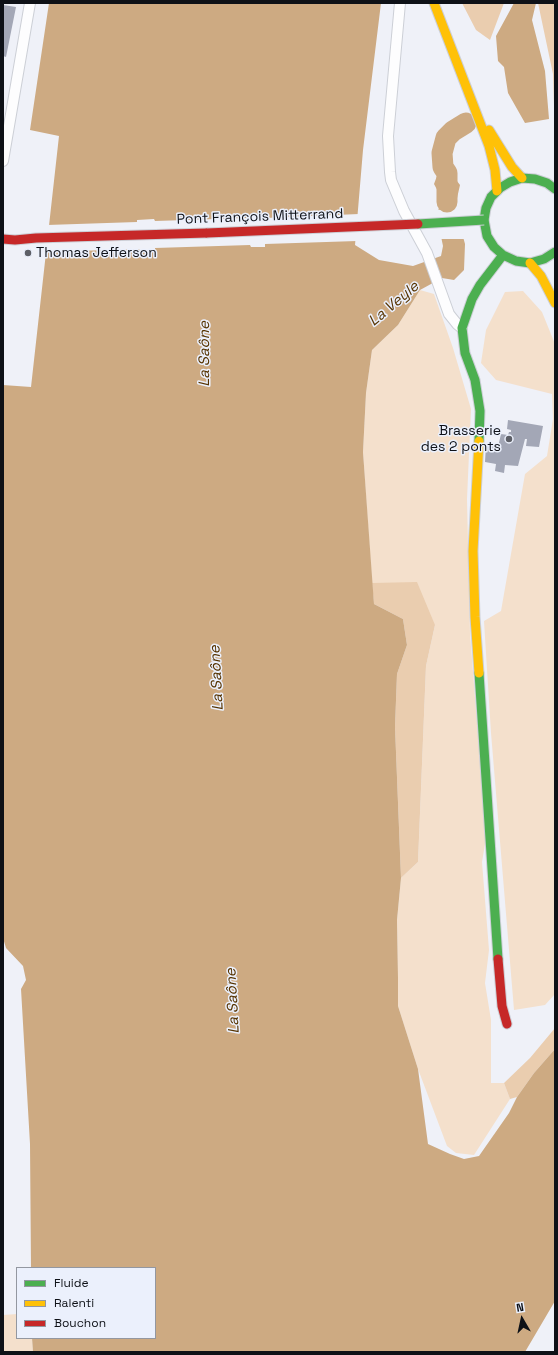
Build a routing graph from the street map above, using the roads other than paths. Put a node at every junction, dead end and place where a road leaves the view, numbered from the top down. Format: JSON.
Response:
{"nodes":[{"id":1,"x":30,"y":3,"type":"edge"},
{"id":2,"x":400,"y":3,"type":"edge"},
{"id":3,"x":434,"y":3,"type":"edge"},
{"id":4,"x":472,"y":101,"type":"junction"},
{"id":5,"x":3,"y":161,"type":"edge"},
{"id":6,"x":522,"y":178,"type":"junction"},
{"id":7,"x":555,"y":189,"type":"edge"},
{"id":8,"x":497,"y":191,"type":"junction"},
{"id":9,"x":484,"y":220,"type":"junction"},
{"id":10,"x":3,"y":232,"type":"edge"},
{"id":11,"x":36,"y":238,"type":"junction"},
{"id":12,"x":3,"y":239,"type":"edge"},
{"id":13,"x":555,"y":252,"type":"edge"},
{"id":14,"x":503,"y":255,"type":"junction"},
{"id":15,"x":530,"y":263,"type":"junction"},
{"id":16,"x":555,"y":265,"type":"edge"},
{"id":17,"x":555,"y":303,"type":"edge"},
{"id":18,"x":462,"y":328,"type":"junction"},
{"id":19,"x":507,"y":1024,"type":"dead end"}],
"edges":[{"from":1,"to":5,"type":"street"},
{"from":2,"to":18,"type":"street"},
{"from":3,"to":4,"type":"main road"},
{"from":4,"to":6,"type":"main road"},
{"from":4,"to":8,"type":"main road"},
{"from":6,"to":7,"type":"main road"},
{"from":6,"to":8,"type":"main road"},
{"from":8,"to":9,"type":"main road"},
{"from":9,"to":11,"type":"main road","name":"Pont François Mitterrand","bridge":true},
{"from":9,"to":14,"type":"main road"},
{"from":10,"to":11,"type":"main road"},
{"from":11,"to":12,"type":"main road"},
{"from":13,"to":15,"type":"main road"},
{"from":13,"to":16,"type":"main road"},
{"from":14,"to":15,"type":"main road"},
{"from":14,"to":18,"type":"main road"},
{"from":15,"to":17,"type":"main road"},
{"from":18,"to":19,"type":"main road"}]}
